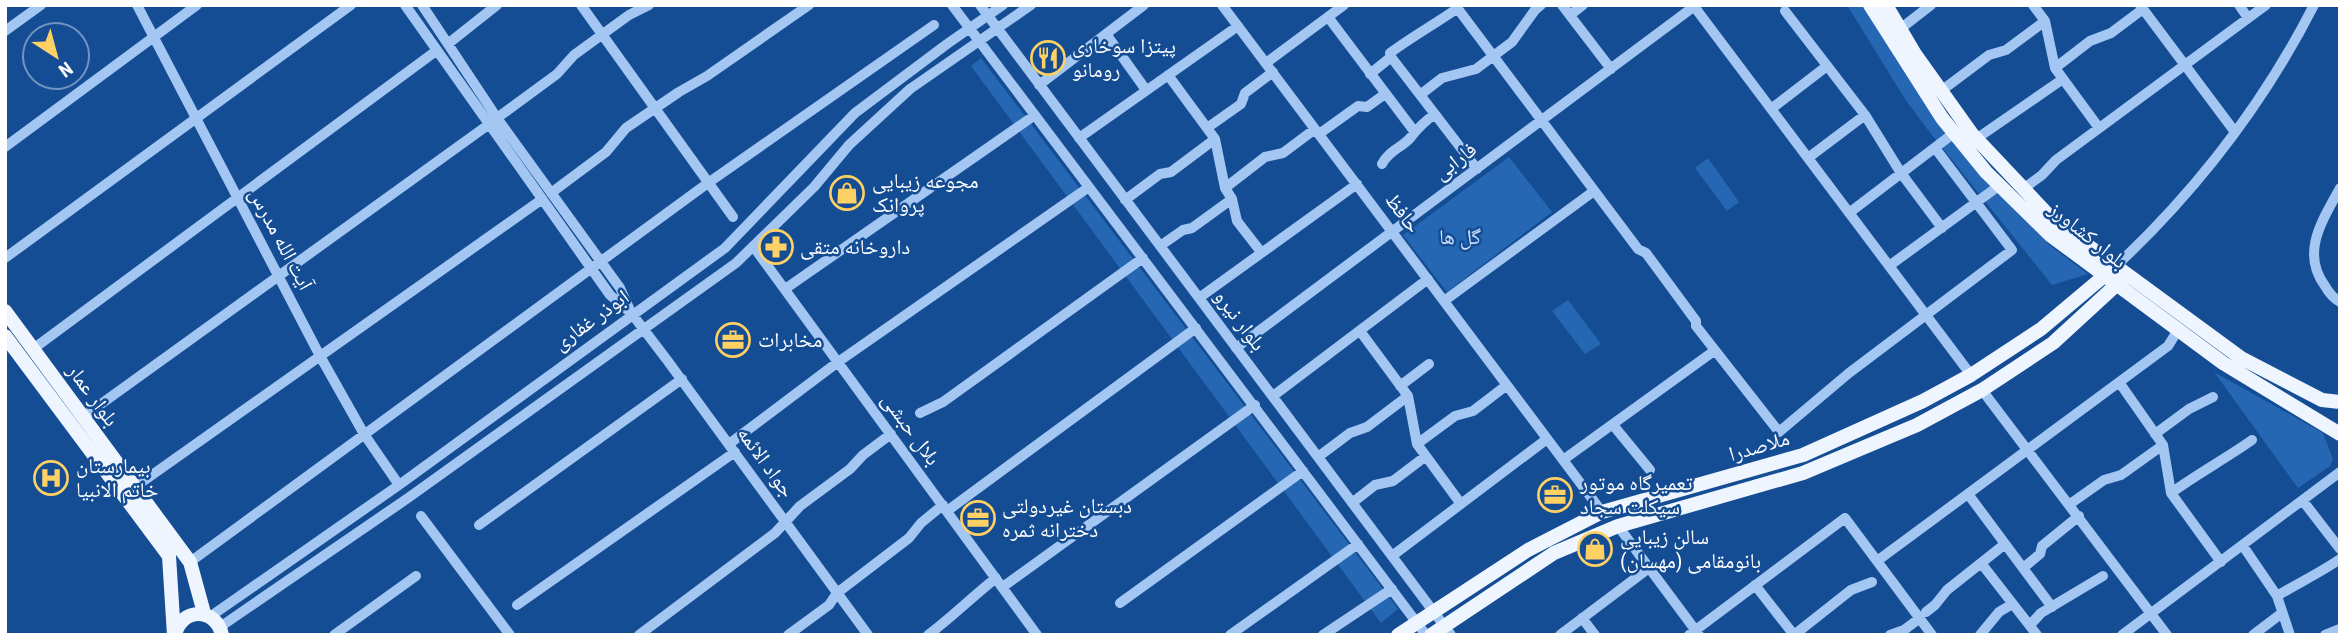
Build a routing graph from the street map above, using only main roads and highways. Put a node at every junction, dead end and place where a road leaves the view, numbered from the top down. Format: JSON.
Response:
{"nodes":[{"id":1,"x":1870,"y":5,"type":"edge"},
{"id":2,"x":1886,"y":5,"type":"edge"},
{"id":3,"x":2116,"y":275,"type":"junction"},
{"id":4,"x":5,"y":311,"type":"edge"},
{"id":5,"x":5,"y":337,"type":"edge"},
{"id":6,"x":50,"y":384,"type":"junction"},
{"id":7,"x":2340,"y":402,"type":"edge"},
{"id":8,"x":2340,"y":434,"type":"edge"},
{"id":9,"x":217,"y":627,"type":"edge"},
{"id":10,"x":1448,"y":630,"type":"edge"},
{"id":11,"x":175,"y":635,"type":"edge"},
{"id":12,"x":1398,"y":635,"type":"edge"},
{"id":13,"x":1429,"y":635,"type":"edge"}],
"edges":[{"from":1,"to":3,"type":"main road","name":"بلوار کشاورز"},
{"from":2,"to":3,"type":"main road","name":"بلوار کشاورز"},
{"from":3,"to":7,"type":"main road","name":"بلوار کشاورز"},
{"from":3,"to":8,"type":"main road","name":"بلوار کشاورز"},
{"from":3,"to":10,"type":"main road","name":"ملاصدرا"},
{"from":3,"to":12,"type":"main road","name":"ملاصدرا"},
{"from":4,"to":6,"type":"main road","name":"بلوار عمار"},
{"from":5,"to":6,"type":"main road","name":"بلوار عمار"},
{"from":6,"to":9,"type":"main road","name":"بلوار عمار"},
{"from":6,"to":11,"type":"main road","name":"بلوار عمار"},
{"from":9,"to":11,"type":"main road"},
{"from":10,"to":13,"type":"main road","name":"ملاصدرا"}]}
